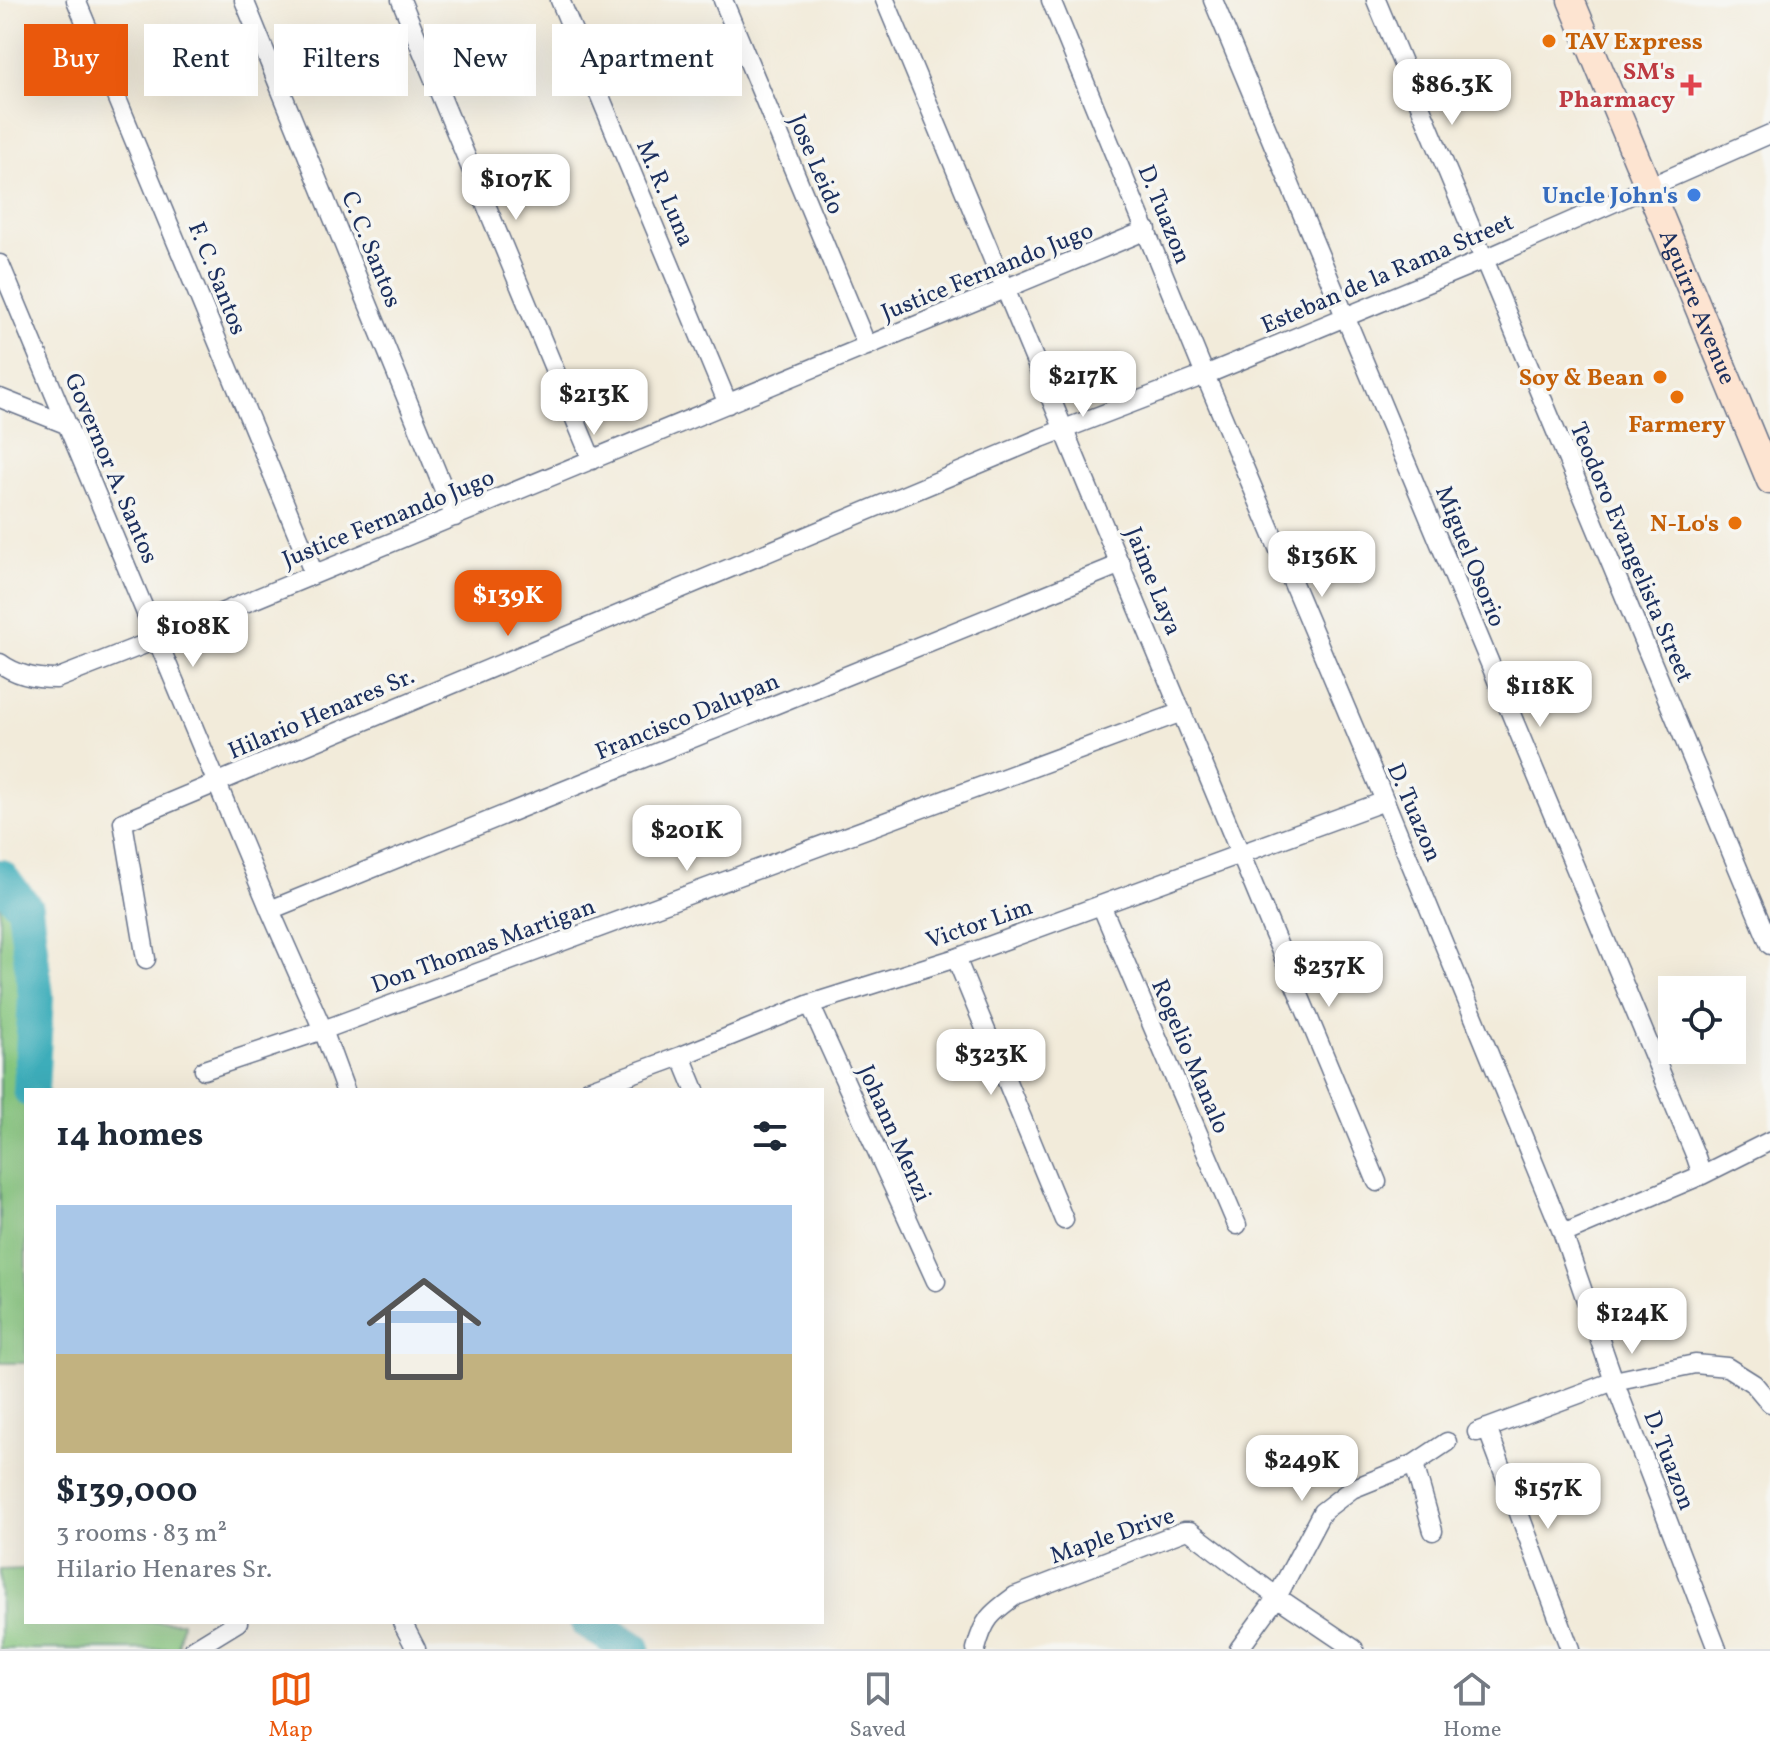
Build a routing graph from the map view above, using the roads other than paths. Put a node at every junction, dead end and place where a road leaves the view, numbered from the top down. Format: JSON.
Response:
{"nodes":[{"id":1,"x":76,"y":0,"type":"edge"},
{"id":2,"x":244,"y":0,"type":"edge"},
{"id":3,"x":401,"y":0,"type":"edge"},
{"id":4,"x":560,"y":0,"type":"edge"},
{"id":5,"x":723,"y":0,"type":"edge"},
{"id":6,"x":885,"y":0,"type":"edge"},
{"id":7,"x":1051,"y":0,"type":"edge"},
{"id":8,"x":1213,"y":0,"type":"edge"},
{"id":9,"x":1376,"y":0,"type":"edge"},
{"id":10,"x":1571,"y":0,"type":"edge"},
{"id":11,"x":1770,"y":134,"type":"edge"},
{"id":12,"x":1649,"y":188,"type":"junction"},
{"id":13,"x":1147,"y":230,"type":"junction"},
{"id":14,"x":1485,"y":259,"type":"junction"},
{"id":15,"x":0,"y":264,"type":"edge"},
{"id":16,"x":1006,"y":289,"type":"junction"},
{"id":17,"x":1346,"y":316,"type":"junction"},
{"id":18,"x":867,"y":346,"type":"junction"},
{"id":19,"x":1205,"y":375,"type":"junction"},
{"id":20,"x":0,"y":398,"type":"edge"},
{"id":21,"x":728,"y":404,"type":"junction"},
{"id":22,"x":68,"y":425,"type":"junction"},
{"id":23,"x":1064,"y":429,"type":"junction"},
{"id":24,"x":592,"y":460,"type":"junction"},
{"id":25,"x":1770,"y":481,"type":"edge"},
{"id":26,"x":455,"y":517,"type":"junction"},
{"id":27,"x":1121,"y":564,"type":"junction"},
{"id":28,"x":314,"y":574,"type":"junction"},
{"id":29,"x":158,"y":639,"type":"junction"},
{"id":30,"x":0,"y":663,"type":"edge"},
{"id":31,"x":1182,"y":712,"type":"junction"},
{"id":32,"x":218,"y":782,"type":"junction"},
{"id":33,"x":1385,"y":801,"type":"junction"},
{"id":34,"x":1241,"y":853,"type":"junction"},
{"id":35,"x":1101,"y":905,"type":"junction"},
{"id":36,"x":270,"y":910,"type":"junction"},
{"id":37,"x":1770,"y":945,"type":"edge"},
{"id":38,"x":956,"y":958,"type":"junction"},
{"id":39,"x":146,"y":959,"type":"dead end"},
{"id":40,"x":810,"y":1004,"type":"junction"},
{"id":41,"x":323,"y":1030,"type":"junction"},
{"id":42,"x":681,"y":1056,"type":"junction"},
{"id":43,"x":204,"y":1070,"type":"dead end"},
{"id":44,"x":344,"y":1088,"type":"edge"},
{"id":45,"x":593,"y":1088,"type":"edge"},
{"id":46,"x":694,"y":1088,"type":"edge"},
{"id":47,"x":1770,"y":1141,"type":"edge"},
{"id":48,"x":1702,"y":1175,"type":"junction"},
{"id":49,"x":1377,"y":1182,"type":"dead end"},
{"id":50,"x":1064,"y":1220,"type":"dead end"},
{"id":51,"x":1237,"y":1225,"type":"dead end"},
{"id":52,"x":1563,"y":1234,"type":"junction"},
{"id":53,"x":936,"y":1281,"type":"dead end"},
{"id":54,"x":1614,"y":1381,"type":"junction"},
{"id":55,"x":1770,"y":1403,"type":"edge"},
{"id":56,"x":1447,"y":1442,"type":"dead end"},
{"id":57,"x":1414,"y":1464,"type":"junction"},
{"id":58,"x":1433,"y":1531,"type":"dead end"},
{"id":59,"x":1277,"y":1597,"type":"junction"},
{"id":60,"x":235,"y":1624,"type":"edge"},
{"id":61,"x":403,"y":1624,"type":"edge"},
{"id":62,"x":194,"y":1649,"type":"edge"},
{"id":63,"x":416,"y":1649,"type":"edge"},
{"id":64,"x":976,"y":1649,"type":"edge"},
{"id":65,"x":1239,"y":1649,"type":"edge"},
{"id":66,"x":1354,"y":1649,"type":"edge"},
{"id":67,"x":1570,"y":1649,"type":"edge"},
{"id":68,"x":1717,"y":1649,"type":"edge"}],
"edges":[{"from":1,"to":28,"type":"street","name":"F. C. Santos"},
{"from":2,"to":26,"type":"street","name":"C. C. Santos"},
{"from":3,"to":24,"type":"street"},
{"from":4,"to":21,"type":"street","name":"M. R. Luna"},
{"from":5,"to":18,"type":"street","name":"Jose Leido"},
{"from":6,"to":16,"type":"street","name":"Jaime Laya"},
{"from":7,"to":13,"type":"street","name":"D. Tuazon"},
{"from":8,"to":17,"type":"street","name":"Miguel Osorio"},
{"from":9,"to":14,"type":"street","name":"Teodoro Evangelista Street"},
{"from":10,"to":12,"type":"street","name":"Aguirre Avenue"},
{"from":11,"to":12,"type":"street","name":"Esteban de la Rama Street"},
{"from":12,"to":14,"type":"street","name":"Esteban de la Rama Street"},
{"from":12,"to":25,"type":"street","name":"Aguirre Avenue"},
{"from":13,"to":16,"type":"street","name":"Justice Fernando Jugo"},
{"from":13,"to":19,"type":"street","name":"D. Tuazon"},
{"from":14,"to":17,"type":"street","name":"Esteban de la Rama Street"},
{"from":14,"to":37,"type":"street","name":"Teodoro Evangelista Street"},
{"from":15,"to":22,"type":"street","name":"Governor A. Santos"},
{"from":16,"to":18,"type":"street","name":"Justice Fernando Jugo"},
{"from":16,"to":23,"type":"street","name":"Jaime Laya"},
{"from":17,"to":19,"type":"street","name":"Esteban de la Rama Street"},
{"from":17,"to":48,"type":"street","name":"Miguel Osorio"},
{"from":18,"to":21,"type":"street","name":"Justice Fernando Jugo"},
{"from":19,"to":23,"type":"street","name":"Esteban de la Rama Street"},
{"from":19,"to":33,"type":"street","name":"D. Tuazon"},
{"from":20,"to":22,"type":"street"},
{"from":21,"to":24,"type":"street","name":"Justice Fernando Jugo"},
{"from":22,"to":29,"type":"street","name":"Governor A. Santos"},
{"from":23,"to":27,"type":"street","name":"Jaime Laya"},
{"from":23,"to":32,"type":"street","name":"Hilario Henares Sr."},
{"from":24,"to":26,"type":"street","name":"Justice Fernando Jugo"},
{"from":26,"to":28,"type":"street","name":"Justice Fernando Jugo"},
{"from":27,"to":31,"type":"street","name":"Jaime Laya"},
{"from":27,"to":36,"type":"street","name":"Francisco Dalupan"},
{"from":28,"to":29,"type":"street","name":"Justice Fernando Jugo"},
{"from":29,"to":30,"type":"street","name":"Justice Fernando Jugo"},
{"from":29,"to":32,"type":"street","name":"Governor A. Santos"},
{"from":31,"to":34,"type":"street","name":"Jaime Laya"},
{"from":31,"to":41,"type":"street","name":"Don Thomas Martigan"},
{"from":32,"to":36,"type":"street","name":"Governor A. Santos"},
{"from":32,"to":39,"type":"street","name":"Hilario Henares Sr."},
{"from":33,"to":34,"type":"street","name":"Victor Lim"},
{"from":33,"to":52,"type":"street","name":"D. Tuazon"},
{"from":34,"to":35,"type":"street","name":"Victor Lim"},
{"from":34,"to":49,"type":"street","name":"Jaime Laya"},
{"from":35,"to":38,"type":"street","name":"Victor Lim"},
{"from":35,"to":51,"type":"street","name":"Rogelio Manalo"},
{"from":36,"to":41,"type":"street","name":"Governor A. Santos"},
{"from":38,"to":40,"type":"street","name":"Victor Lim"},
{"from":38,"to":50,"type":"street"},
{"from":40,"to":42,"type":"street","name":"Victor Lim"},
{"from":40,"to":53,"type":"street","name":"Johann Menzi"},
{"from":41,"to":43,"type":"street","name":"Don Thomas Martigan"},
{"from":41,"to":44,"type":"street","name":"Governor A. Santos"},
{"from":42,"to":45,"type":"street","name":"Victor Lim"},
{"from":42,"to":46,"type":"street"},
{"from":47,"to":48,"type":"street"},
{"from":48,"to":52,"type":"street"},
{"from":52,"to":54,"type":"street","name":"D. Tuazon"},
{"from":54,"to":55,"type":"street"},
{"from":54,"to":67,"type":"street"},
{"from":54,"to":68,"type":"street","name":"D. Tuazon"},
{"from":56,"to":57,"type":"street"},
{"from":57,"to":58,"type":"street"},
{"from":57,"to":59,"type":"street"},
{"from":59,"to":64,"type":"street","name":"Maple Drive"},
{"from":59,"to":65,"type":"street"},
{"from":59,"to":66,"type":"street","name":"Maple Drive"},
{"from":60,"to":62,"type":"street"},
{"from":61,"to":63,"type":"street"}]}
